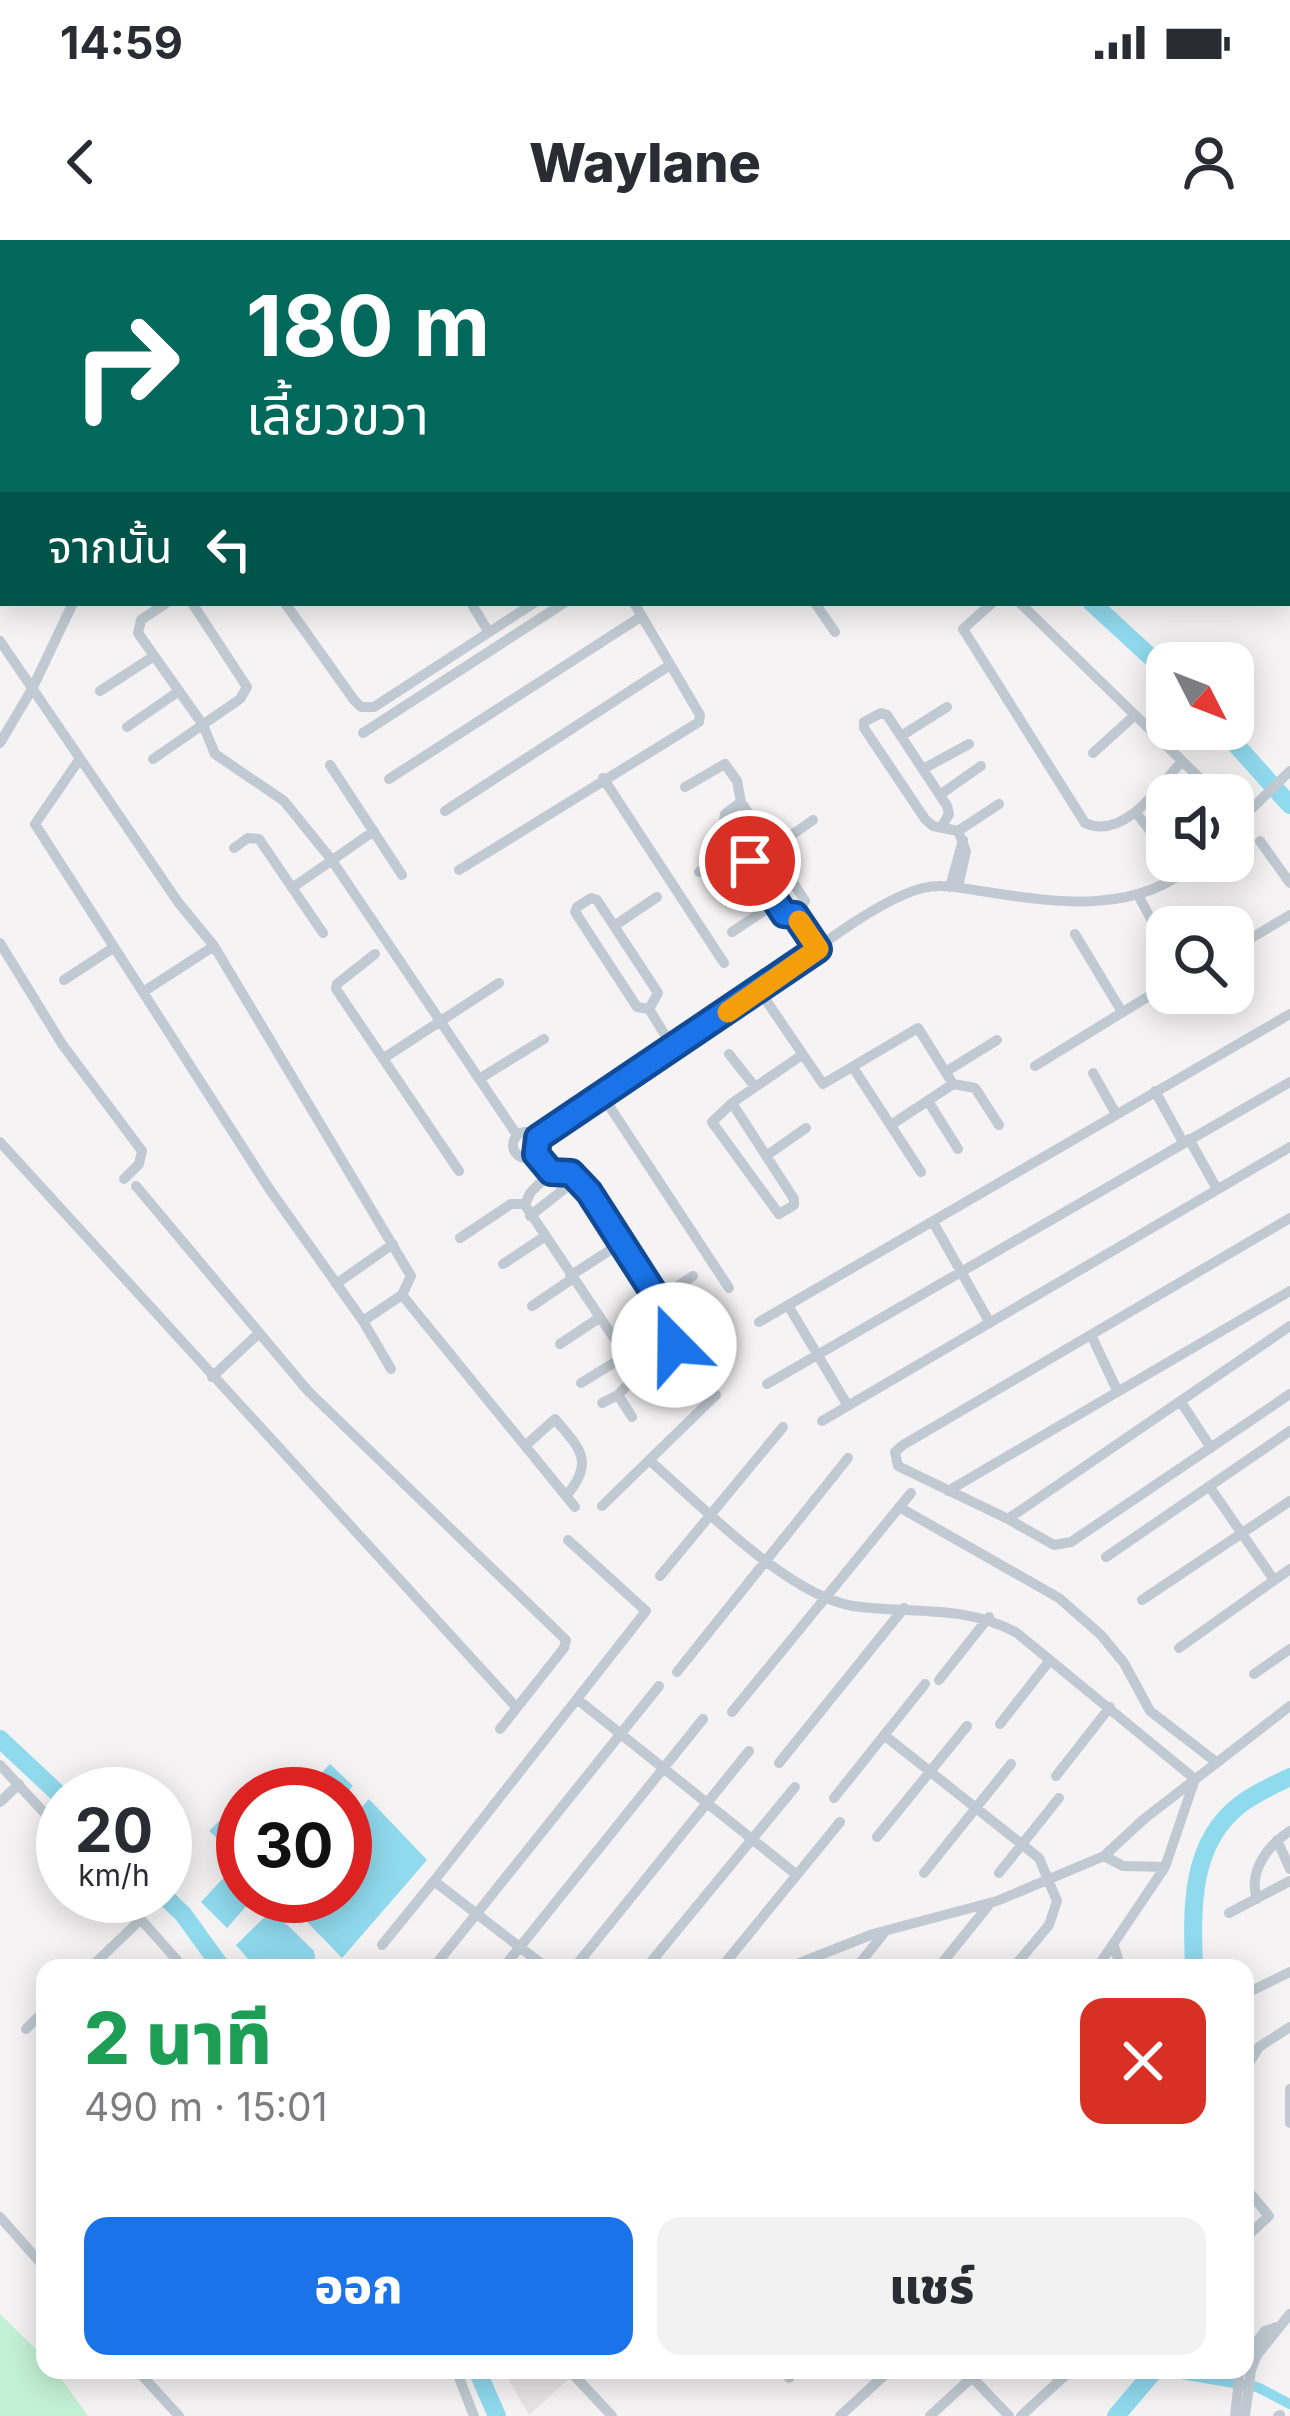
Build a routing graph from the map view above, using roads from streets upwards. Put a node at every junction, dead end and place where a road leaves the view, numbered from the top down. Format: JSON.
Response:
{"nodes":[{"id":1,"x":72,"y":606,"type":"edge"},
{"id":2,"x":162,"y":606,"type":"edge"},
{"id":3,"x":194,"y":606,"type":"edge"},
{"id":4,"x":287,"y":606,"type":"edge"},
{"id":5,"x":473,"y":606,"type":"edge"},
{"id":6,"x":529,"y":606,"type":"edge"},
{"id":7,"x":559,"y":606,"type":"edge"},
{"id":8,"x":636,"y":606,"type":"edge"},
{"id":9,"x":817,"y":606,"type":"edge"},
{"id":10,"x":989,"y":606,"type":"edge"},
{"id":11,"x":1023,"y":606,"type":"edge"},
{"id":12,"x":642,"y":616,"type":"junction"},
{"id":13,"x":488,"y":631,"type":"junction"},
{"id":14,"x":836,"y":632,"type":"dead end"},
{"id":15,"x":0,"y":641,"type":"edge"},
{"id":16,"x":154,"y":656,"type":"junction"},
{"id":17,"x":670,"y":665,"type":"junction"},
{"id":18,"x":32,"y":689,"type":"junction"},
{"id":19,"x":100,"y":691,"type":"dead end"},
{"id":20,"x":178,"y":691,"type":"junction"},
{"id":21,"x":946,"y":707,"type":"dead end"},
{"id":22,"x":1135,"y":715,"type":"junction"},
{"id":23,"x":203,"y":725,"type":"junction"},
{"id":24,"x":128,"y":727,"type":"dead end"},
{"id":25,"x":363,"y":734,"type":"dead end"},
{"id":26,"x":902,"y":736,"type":"junction"},
{"id":27,"x":0,"y":743,"type":"edge"},
{"id":28,"x":969,"y":744,"type":"dead end"},
{"id":29,"x":1093,"y":753,"type":"dead end"},
{"id":30,"x":153,"y":759,"type":"dead end"},
{"id":31,"x":79,"y":760,"type":"junction"},
{"id":32,"x":1182,"y":760,"type":"junction"},
{"id":33,"x":330,"y":765,"type":"dead end"},
{"id":34,"x":982,"y":766,"type":"dead end"},
{"id":35,"x":923,"y":769,"type":"junction"},
{"id":36,"x":1289,"y":772,"type":"edge"},
{"id":37,"x":1196,"y":774,"type":"edge"},
{"id":38,"x":603,"y":778,"type":"junction"},
{"id":39,"x":389,"y":779,"type":"dead end"},
{"id":40,"x":685,"y":788,"type":"dead end"},
{"id":41,"x":940,"y":794,"type":"junction"},
{"id":42,"x":741,"y":802,"type":"junction"},
{"id":43,"x":999,"y":804,"type":"dead end"},
{"id":44,"x":1254,"y":807,"type":"edge"},
{"id":45,"x":445,"y":812,"type":"dead end"},
{"id":46,"x":1136,"y":813,"type":"junction"},
{"id":47,"x":814,"y":820,"type":"dead end"},
{"id":48,"x":1146,"y":825,"type":"edge"},
{"id":49,"x":942,"y":826,"type":"junction"},
{"id":50,"x":374,"y":830,"type":"junction"},
{"id":51,"x":960,"y":836,"type":"junction"},
{"id":52,"x":1260,"y":842,"type":"dead end"},
{"id":53,"x":738,"y":844,"type":"junction"},
{"id":54,"x":234,"y":848,"type":"dead end"},
{"id":55,"x":772,"y":849,"type":"junction"},
{"id":56,"x":331,"y":859,"type":"junction"},
{"id":57,"x":459,"y":871,"type":"dead end"},
{"id":58,"x":699,"y":872,"type":"dead end"},
{"id":59,"x":402,"y":875,"type":"dead end"},
{"id":60,"x":1165,"y":882,"type":"edge"},
{"id":61,"x":1290,"y":883,"type":"edge"},
{"id":62,"x":954,"y":887,"type":"junction"},
{"id":63,"x":292,"y":888,"type":"junction"},
{"id":64,"x":1138,"y":895,"type":"junction"},
{"id":65,"x":658,"y":897,"type":"dead end"},
{"id":66,"x":777,"y":902,"type":"junction"},
{"id":67,"x":1146,"y":910,"type":"edge"},
{"id":68,"x":798,"y":912,"type":"junction"},
{"id":69,"x":1290,"y":915,"type":"edge"},
{"id":70,"x":614,"y":926,"type":"junction"},
{"id":71,"x":733,"y":932,"type":"dead end"},
{"id":72,"x":323,"y":933,"type":"dead end"},
{"id":73,"x":1075,"y":934,"type":"dead end"},
{"id":74,"x":1254,"y":936,"type":"edge"},
{"id":75,"x":0,"y":943,"type":"edge"},
{"id":76,"x":214,"y":946,"type":"junction"},
{"id":77,"x":821,"y":947,"type":"junction"},
{"id":78,"x":113,"y":948,"type":"junction"},
{"id":79,"x":375,"y":954,"type":"dead end"},
{"id":80,"x":724,"y":963,"type":"dead end"},
{"id":81,"x":64,"y":980,"type":"dead end"},
{"id":82,"x":499,"y":983,"type":"dead end"},
{"id":83,"x":759,"y":990,"type":"junction"},
{"id":84,"x":143,"y":992,"type":"junction"},
{"id":85,"x":1146,"y":998,"type":"edge"},
{"id":86,"x":649,"y":1010,"type":"junction"},
{"id":87,"x":1122,"y":1012,"type":"junction"},
{"id":88,"x":1290,"y":1014,"type":"edge"},
{"id":89,"x":441,"y":1022,"type":"junction"},
{"id":90,"x":544,"y":1039,"type":"dead end"},
{"id":91,"x":997,"y":1040,"type":"dead end"},
{"id":92,"x":673,"y":1048,"type":"junction"},
{"id":93,"x":729,"y":1054,"type":"dead end"},
{"id":94,"x":802,"y":1055,"type":"junction"},
{"id":95,"x":384,"y":1058,"type":"junction"},
{"id":96,"x":1035,"y":1066,"type":"dead end"},
{"id":97,"x":854,"y":1069,"type":"junction"},
{"id":98,"x":1093,"y":1073,"type":"dead end"},
{"id":99,"x":950,"y":1078,"type":"junction"},
{"id":100,"x":479,"y":1079,"type":"junction"},
{"id":101,"x":1290,"y":1082,"type":"edge"},
{"id":102,"x":755,"y":1088,"type":"junction"},
{"id":103,"x":1155,"y":1091,"type":"junction"},
{"id":104,"x":602,"y":1095,"type":"junction"},
{"id":105,"x":928,"y":1101,"type":"junction"},
{"id":106,"x":733,"y":1103,"type":"junction"},
{"id":107,"x":1116,"y":1114,"type":"junction"},
{"id":108,"x":891,"y":1125,"type":"junction"},
{"id":109,"x":999,"y":1125,"type":"dead end"},
{"id":110,"x":806,"y":1128,"type":"dead end"},
{"id":111,"x":517,"y":1135,"type":"junction"},
{"id":112,"x":538,"y":1138,"type":"junction"},
{"id":113,"x":1186,"y":1140,"type":"junction"},
{"id":114,"x":0,"y":1142,"type":"edge"},
{"id":115,"x":1290,"y":1147,"type":"edge"},
{"id":116,"x":958,"y":1149,"type":"dead end"},
{"id":117,"x":763,"y":1152,"type":"junction"},
{"id":118,"x":536,"y":1154,"type":"junction"},
{"id":119,"x":740,"y":1162,"type":"junction"},
{"id":120,"x":458,"y":1171,"type":"dead end"},
{"id":121,"x":551,"y":1172,"type":"junction"},
{"id":122,"x":921,"y":1172,"type":"dead end"},
{"id":123,"x":578,"y":1178,"type":"junction"},
{"id":124,"x":1217,"y":1190,"type":"junction"},
{"id":125,"x":528,"y":1210,"type":"junction"},
{"id":126,"x":1290,"y":1218,"type":"edge"},
{"id":127,"x":933,"y":1222,"type":"junction"},
{"id":128,"x":544,"y":1237,"type":"junction"},
{"id":129,"x":460,"y":1238,"type":"dead end"},
{"id":130,"x":621,"y":1243,"type":"junction"},
{"id":131,"x":392,"y":1244,"type":"junction"},
{"id":132,"x":503,"y":1264,"type":"dead end"},
{"id":133,"x":961,"y":1272,"type":"junction"},
{"id":134,"x":692,"y":1276,"type":"dead end"},
{"id":135,"x":571,"y":1278,"type":"junction"},
{"id":136,"x":336,"y":1284,"type":"junction"},
{"id":137,"x":729,"y":1288,"type":"dead end"},
{"id":138,"x":1290,"y":1291,"type":"edge"},
{"id":139,"x":403,"y":1295,"type":"junction"},
{"id":140,"x":658,"y":1299,"type":"junction"},
{"id":141,"x":532,"y":1306,"type":"dead end"},
{"id":142,"x":789,"y":1306,"type":"junction"},
{"id":143,"x":599,"y":1318,"type":"junction"},
{"id":144,"x":363,"y":1321,"type":"junction"},
{"id":145,"x":758,"y":1322,"type":"dead end"},
{"id":146,"x":990,"y":1323,"type":"junction"},
{"id":147,"x":715,"y":1324,"type":"dead end"},
{"id":148,"x":1290,"y":1326,"type":"edge"},
{"id":149,"x":257,"y":1335,"type":"junction"},
{"id":150,"x":1091,"y":1335,"type":"junction"},
{"id":151,"x":676,"y":1339,"type":"junction"},
{"id":152,"x":560,"y":1344,"type":"dead end"},
{"id":153,"x":625,"y":1356,"type":"junction"},
{"id":154,"x":819,"y":1357,"type":"junction"},
{"id":155,"x":391,"y":1370,"type":"dead end"},
{"id":156,"x":638,"y":1374,"type":"junction"},
{"id":157,"x":212,"y":1377,"type":"junction"},
{"id":158,"x":581,"y":1383,"type":"dead end"},
{"id":159,"x":767,"y":1384,"type":"dead end"},
{"id":160,"x":1117,"y":1390,"type":"junction"},
{"id":161,"x":1290,"y":1394,"type":"edge"},
{"id":162,"x":618,"y":1395,"type":"junction"},
{"id":163,"x":716,"y":1395,"type":"dead end"},
{"id":164,"x":1181,"y":1402,"type":"junction"},
{"id":165,"x":602,"y":1403,"type":"dead end"},
{"id":166,"x":848,"y":1406,"type":"junction"},
{"id":167,"x":632,"y":1418,"type":"dead end"},
{"id":168,"x":822,"y":1421,"type":"dead end"},
{"id":169,"x":783,"y":1427,"type":"dead end"},
{"id":170,"x":1290,"y":1431,"type":"edge"},
{"id":171,"x":525,"y":1446,"type":"junction"},
{"id":172,"x":1211,"y":1448,"type":"junction"},
{"id":173,"x":848,"y":1458,"type":"dead end"},
{"id":174,"x":649,"y":1460,"type":"junction"},
{"id":175,"x":1209,"y":1486,"type":"junction"},
{"id":176,"x":948,"y":1491,"type":"junction"},
{"id":177,"x":911,"y":1492,"type":"dead end"},
{"id":178,"x":566,"y":1496,"type":"junction"},
{"id":179,"x":1290,"y":1501,"type":"edge"},
{"id":180,"x":602,"y":1506,"type":"dead end"},
{"id":181,"x":575,"y":1507,"type":"dead end"},
{"id":182,"x":899,"y":1507,"type":"junction"},
{"id":183,"x":711,"y":1514,"type":"junction"},
{"id":184,"x":1008,"y":1519,"type":"junction"},
{"id":185,"x":1242,"y":1533,"type":"junction"},
{"id":186,"x":568,"y":1540,"type":"dead end"},
{"id":187,"x":1106,"y":1557,"type":"dead end"},
{"id":188,"x":766,"y":1562,"type":"junction"},
{"id":189,"x":1290,"y":1569,"type":"edge"},
{"id":190,"x":660,"y":1576,"type":"dead end"},
{"id":191,"x":1274,"y":1580,"type":"junction"},
{"id":192,"x":825,"y":1596,"type":"junction"},
{"id":193,"x":1142,"y":1600,"type":"dead end"},
{"id":194,"x":904,"y":1608,"type":"junction"},
{"id":195,"x":988,"y":1617,"type":"junction"},
{"id":196,"x":1179,"y":1648,"type":"dead end"},
{"id":197,"x":1290,"y":1649,"type":"edge"},
{"id":198,"x":1050,"y":1660,"type":"junction"},
{"id":199,"x":677,"y":1672,"type":"dead end"},
{"id":200,"x":1254,"y":1674,"type":"dead end"},
{"id":201,"x":939,"y":1680,"type":"dead end"},
{"id":202,"x":925,"y":1684,"type":"dead end"},
{"id":203,"x":659,"y":1686,"type":"dead end"},
{"id":204,"x":577,"y":1699,"type":"junction"},
{"id":205,"x":1290,"y":1706,"type":"edge"},
{"id":206,"x":516,"y":1707,"type":"junction"},
{"id":207,"x":1110,"y":1707,"type":"junction"},
{"id":208,"x":1150,"y":1711,"type":"junction"},
{"id":209,"x":732,"y":1712,"type":"dead end"},
{"id":210,"x":704,"y":1719,"type":"dead end"},
{"id":211,"x":1000,"y":1724,"type":"dead end"},
{"id":212,"x":968,"y":1726,"type":"dead end"},
{"id":213,"x":500,"y":1729,"type":"dead end"},
{"id":214,"x":1132,"y":1730,"type":"junction"},
{"id":215,"x":621,"y":1735,"type":"junction"},
{"id":216,"x":884,"y":1735,"type":"junction"},
{"id":217,"x":749,"y":1751,"type":"dead end"},
{"id":218,"x":1216,"y":1762,"type":"junction"},
{"id":219,"x":779,"y":1763,"type":"dead end"},
{"id":220,"x":1011,"y":1764,"type":"dead end"},
{"id":221,"x":0,"y":1765,"type":"edge"},
{"id":222,"x":663,"y":1769,"type":"junction"},
{"id":223,"x":931,"y":1772,"type":"junction"},
{"id":224,"x":1056,"y":1776,"type":"dead end"},
{"id":225,"x":1195,"y":1779,"type":"junction"},
{"id":226,"x":19,"y":1784,"type":"junction"},
{"id":227,"x":795,"y":1786,"type":"dead end"},
{"id":228,"x":834,"y":1798,"type":"dead end"},
{"id":229,"x":1059,"y":1798,"type":"dead end"},
{"id":230,"x":0,"y":1802,"type":"edge"},
{"id":231,"x":36,"y":1803,"type":"edge"},
{"id":232,"x":707,"y":1804,"type":"junction"},
{"id":233,"x":976,"y":1808,"type":"junction"},
{"id":234,"x":840,"y":1822,"type":"dead end"},
{"id":235,"x":1290,"y":1832,"type":"edge"},
{"id":236,"x":877,"y":1838,"type":"dead end"},
{"id":237,"x":752,"y":1840,"type":"junction"},
{"id":238,"x":1277,"y":1840,"type":"junction"},
{"id":239,"x":1022,"y":1845,"type":"junction"},
{"id":240,"x":1104,"y":1856,"type":"junction"},
{"id":241,"x":1165,"y":1867,"type":"junction"},
{"id":242,"x":1290,"y":1869,"type":"edge"},
{"id":243,"x":924,"y":1873,"type":"dead end"},
{"id":244,"x":999,"y":1873,"type":"dead end"},
{"id":245,"x":797,"y":1875,"type":"junction"},
{"id":246,"x":434,"y":1881,"type":"junction"},
{"id":247,"x":1290,"y":1881,"type":"edge"},
{"id":248,"x":1048,"y":1882,"type":"junction"},
{"id":249,"x":1257,"y":1899,"type":"junction"},
{"id":250,"x":990,"y":1903,"type":"junction"},
{"id":251,"x":477,"y":1913,"type":"junction"},
{"id":252,"x":1229,"y":1913,"type":"dead end"},
{"id":253,"x":137,"y":1923,"type":"edge"},
{"id":254,"x":143,"y":1923,"type":"edge"},
{"id":255,"x":886,"y":1930,"type":"junction"},
{"id":256,"x":382,"y":1945,"type":"dead end"},
{"id":257,"x":521,"y":1946,"type":"junction"},
{"id":258,"x":1114,"y":1946,"type":"junction"},
{"id":259,"x":99,"y":1959,"type":"edge"},
{"id":260,"x":176,"y":1959,"type":"edge"},
{"id":261,"x":440,"y":1959,"type":"edge"},
{"id":262,"x":510,"y":1959,"type":"edge"},
{"id":263,"x":536,"y":1959,"type":"edge"},
{"id":264,"x":581,"y":1959,"type":"edge"},
{"id":265,"x":653,"y":1959,"type":"edge"},
{"id":266,"x":728,"y":1959,"type":"edge"},
{"id":267,"x":802,"y":1959,"type":"edge"},
{"id":268,"x":863,"y":1959,"type":"edge"},
{"id":269,"x":945,"y":1959,"type":"edge"},
{"id":270,"x":1021,"y":1959,"type":"edge"},
{"id":271,"x":1103,"y":1959,"type":"edge"},
{"id":272,"x":1118,"y":1959,"type":"edge"},
{"id":273,"x":1290,"y":1972,"type":"edge"},
{"id":274,"x":1254,"y":1990,"type":"edge"},
{"id":275,"x":36,"y":2020,"type":"edge"},
{"id":276,"x":1290,"y":2027,"type":"edge"},
{"id":277,"x":26,"y":2029,"type":"dead end"},
{"id":278,"x":1254,"y":2055,"type":"edge"},
{"id":279,"x":1290,"y":2089,"type":"edge"},
{"id":280,"x":1290,"y":2123,"type":"edge"},
{"id":281,"x":1254,"y":2198,"type":"edge"},
{"id":282,"x":0,"y":2217,"type":"edge"},
{"id":283,"x":1254,"y":2230,"type":"edge"},
{"id":284,"x":36,"y":2258,"type":"edge"},
{"id":285,"x":1290,"y":2314,"type":"edge"},
{"id":286,"x":1277,"y":2327,"type":"junction"},
{"id":287,"x":1254,"y":2345,"type":"edge"},
{"id":288,"x":1254,"y":2365,"type":"edge"},
{"id":289,"x":145,"y":2379,"type":"edge"},
{"id":290,"x":460,"y":2379,"type":"edge"},
{"id":291,"x":577,"y":2379,"type":"edge"},
{"id":292,"x":880,"y":2379,"type":"edge"},
{"id":293,"x":966,"y":2379,"type":"edge"},
{"id":294,"x":977,"y":2379,"type":"edge"},
{"id":295,"x":1061,"y":2379,"type":"edge"},
{"id":296,"x":1239,"y":2379,"type":"edge"},
{"id":297,"x":1250,"y":2379,"type":"edge"},
{"id":298,"x":179,"y":2416,"type":"edge"},
{"id":299,"x":474,"y":2416,"type":"edge"},
{"id":300,"x":612,"y":2416,"type":"edge"},
{"id":301,"x":840,"y":2416,"type":"edge"},
{"id":302,"x":930,"y":2416,"type":"edge"},
{"id":303,"x":1009,"y":2416,"type":"edge"},
{"id":304,"x":1022,"y":2416,"type":"edge"},
{"id":305,"x":1234,"y":2416,"type":"edge"},
{"id":306,"x":1245,"y":2416,"type":"edge"}],
"edges":[{"from":1,"to":18,"type":"street"},
{"from":2,"to":16,"type":"street"},
{"from":3,"to":23,"type":"street"},
{"from":4,"to":13,"type":"street"},
{"from":5,"to":13,"type":"street"},
{"from":6,"to":13,"type":"street"},
{"from":7,"to":25,"type":"street"},
{"from":8,"to":12,"type":"street"},
{"from":9,"to":14,"type":"street"},
{"from":10,"to":46,"type":"street"},
{"from":11,"to":22,"type":"street"},
{"from":12,"to":17,"type":"street"},
{"from":12,"to":39,"type":"street"},
{"from":15,"to":18,"type":"street"},
{"from":16,"to":19,"type":"street"},
{"from":16,"to":20,"type":"street"},
{"from":17,"to":38,"type":"street"},
{"from":17,"to":45,"type":"street"},
{"from":18,"to":27,"type":"street"},
{"from":18,"to":31,"type":"street"},
{"from":20,"to":23,"type":"street"},
{"from":20,"to":24,"type":"street"},
{"from":21,"to":26,"type":"street"},
{"from":22,"to":29,"type":"street"},
{"from":22,"to":32,"type":"street"},
{"from":23,"to":30,"type":"street"},
{"from":23,"to":56,"type":"street"},
{"from":26,"to":35,"type":"street"},
{"from":26,"to":49,"type":"street"},
{"from":28,"to":35,"type":"street"},
{"from":31,"to":76,"type":"street"},
{"from":31,"to":78,"type":"street"},
{"from":32,"to":37,"type":"street"},
{"from":32,"to":46,"type":"street"},
{"from":33,"to":50,"type":"street"},
{"from":34,"to":41,"type":"street"},
{"from":35,"to":41,"type":"street"},
{"from":36,"to":44,"type":"street"},
{"from":38,"to":57,"type":"street"},
{"from":38,"to":80,"type":"street"},
{"from":40,"to":42,"type":"street"},
{"from":41,"to":49,"type":"street"},
{"from":42,"to":53,"type":"street"},
{"from":42,"to":55,"type":"street"},
{"from":43,"to":51,"type":"street"},
{"from":46,"to":48,"type":"street"},
{"from":47,"to":55,"type":"street"},
{"from":49,"to":51,"type":"street"},
{"from":50,"to":56,"type":"street"},
{"from":50,"to":59,"type":"street"},
{"from":51,"to":62,"type":"street"},
{"from":52,"to":61,"type":"street"},
{"from":53,"to":58,"type":"street"},
{"from":53,"to":66,"type":"street"},
{"from":54,"to":63,"type":"street"},
{"from":55,"to":68,"type":"street"},
{"from":56,"to":63,"type":"street"},
{"from":56,"to":89,"type":"street"},
{"from":60,"to":64,"type":"street"},
{"from":62,"to":64,"type":"street"},
{"from":62,"to":77,"type":"street"},
{"from":63,"to":72,"type":"street"},
{"from":64,"to":67,"type":"street"},
{"from":65,"to":70,"type":"street"},
{"from":66,"to":68,"type":"street"},
{"from":66,"to":71,"type":"street"},
{"from":68,"to":77,"type":"street"},
{"from":69,"to":74,"type":"street"},
{"from":70,"to":86,"type":"street"},
{"from":70,"to":86,"type":"street"},
{"from":73,"to":87,"type":"street"},
{"from":75,"to":149,"type":"street"},
{"from":76,"to":84,"type":"street"},
{"from":76,"to":131,"type":"street"},
{"from":77,"to":83,"type":"street"},
{"from":78,"to":81,"type":"street"},
{"from":78,"to":84,"type":"street"},
{"from":79,"to":95,"type":"street"},
{"from":82,"to":89,"type":"street"},
{"from":83,"to":92,"type":"street"},
{"from":83,"to":94,"type":"street"},
{"from":84,"to":136,"type":"street"},
{"from":85,"to":87,"type":"street"},
{"from":86,"to":92,"type":"street"},
{"from":87,"to":96,"type":"street"},
{"from":88,"to":103,"type":"street"},
{"from":89,"to":95,"type":"street"},
{"from":89,"to":100,"type":"street"},
{"from":90,"to":100,"type":"street"},
{"from":91,"to":99,"type":"street"},
{"from":92,"to":104,"type":"street"},
{"from":93,"to":102,"type":"street"},
{"from":94,"to":97,"type":"street"},
{"from":94,"to":102,"type":"street"},
{"from":95,"to":120,"type":"street"},
{"from":97,"to":99,"type":"street"},
{"from":97,"to":108,"type":"street"},
{"from":98,"to":107,"type":"street"},
{"from":99,"to":105,"type":"street"},
{"from":99,"to":109,"type":"street"},
{"from":100,"to":111,"type":"street"},
{"from":101,"to":113,"type":"street"},
{"from":102,"to":106,"type":"street"},
{"from":103,"to":107,"type":"street"},
{"from":103,"to":113,"type":"street"},
{"from":104,"to":112,"type":"street"},
{"from":104,"to":137,"type":"street"},
{"from":105,"to":108,"type":"street"},
{"from":105,"to":116,"type":"street"},
{"from":106,"to":117,"type":"street"},
{"from":106,"to":119,"type":"street"},
{"from":107,"to":127,"type":"street"},
{"from":108,"to":122,"type":"street"},
{"from":110,"to":117,"type":"street"},
{"from":111,"to":112,"type":"street"},
{"from":111,"to":118,"type":"street"},
{"from":112,"to":118,"type":"street"},
{"from":113,"to":124,"type":"street"},
{"from":113,"to":133,"type":"street"},
{"from":114,"to":157,"type":"street"},
{"from":115,"to":124,"type":"street"},
{"from":117,"to":119,"type":"street"},
{"from":117,"to":119,"type":"street"},
{"from":118,"to":121,"type":"street"},
{"from":121,"to":123,"type":"street"},
{"from":121,"to":125,"type":"street"},
{"from":123,"to":125,"type":"street"},
{"from":123,"to":130,"type":"street"},
{"from":124,"to":146,"type":"street"},
{"from":125,"to":128,"type":"street"},
{"from":125,"to":129,"type":"street"},
{"from":126,"to":150,"type":"street"},
{"from":127,"to":133,"type":"street"},
{"from":127,"to":142,"type":"street"},
{"from":128,"to":132,"type":"street"},
{"from":128,"to":135,"type":"street"},
{"from":130,"to":135,"type":"street"},
{"from":130,"to":140,"type":"street"},
{"from":131,"to":136,"type":"street"},
{"from":131,"to":139,"type":"street"},
{"from":133,"to":146,"type":"street"},
{"from":133,"to":154,"type":"street"},
{"from":134,"to":140,"type":"street"},
{"from":135,"to":141,"type":"street"},
{"from":135,"to":143,"type":"street"},
{"from":136,"to":144,"type":"street"},
{"from":138,"to":160,"type":"street"},
{"from":139,"to":144,"type":"street"},
{"from":139,"to":171,"type":"street"},
{"from":140,"to":151,"type":"street"},
{"from":142,"to":145,"type":"street"},
{"from":142,"to":154,"type":"street"},
{"from":143,"to":152,"type":"street"},
{"from":143,"to":153,"type":"street"},
{"from":144,"to":155,"type":"street"},
{"from":146,"to":166,"type":"street"},
{"from":147,"to":151,"type":"street"},
{"from":148,"to":164,"type":"street"},
{"from":149,"to":157,"type":"street"},
{"from":149,"to":206,"type":"street"},
{"from":150,"to":160,"type":"street"},
{"from":150,"to":176,"type":"street"},
{"from":151,"to":156,"type":"street"},
{"from":153,"to":156,"type":"street"},
{"from":153,"to":158,"type":"street"},
{"from":154,"to":159,"type":"street"},
{"from":154,"to":166,"type":"street"},
{"from":156,"to":162,"type":"street"},
{"from":157,"to":206,"type":"street"},
{"from":160,"to":176,"type":"street"},
{"from":161,"to":172,"type":"street"},
{"from":162,"to":165,"type":"street"},
{"from":162,"to":167,"type":"street"},
{"from":163,"to":174,"type":"street"},
{"from":164,"to":172,"type":"street"},
{"from":164,"to":184,"type":"street"},
{"from":166,"to":168,"type":"street"},
{"from":169,"to":183,"type":"street"},
{"from":170,"to":175,"type":"street"},
{"from":171,"to":178,"type":"street"},
{"from":171,"to":178,"type":"street"},
{"from":172,"to":184,"type":"street"},
{"from":173,"to":188,"type":"street"},
{"from":174,"to":180,"type":"street"},
{"from":174,"to":183,"type":"street"},
{"from":175,"to":185,"type":"street"},
{"from":175,"to":187,"type":"street"},
{"from":176,"to":184,"type":"street"},
{"from":177,"to":182,"type":"street"},
{"from":178,"to":181,"type":"street"},
{"from":179,"to":185,"type":"street"},
{"from":182,"to":192,"type":"street"},
{"from":182,"to":208,"type":"street"},
{"from":183,"to":188,"type":"street"},
{"from":183,"to":190,"type":"street"},
{"from":185,"to":191,"type":"street"},
{"from":185,"to":193,"type":"street"},
{"from":186,"to":204,"type":"street"},
{"from":188,"to":192,"type":"street"},
{"from":188,"to":199,"type":"street"},
{"from":189,"to":191,"type":"street"},
{"from":191,"to":196,"type":"street"},
{"from":192,"to":194,"type":"street"},
{"from":192,"to":209,"type":"street"},
{"from":194,"to":195,"type":"street"},
{"from":194,"to":219,"type":"street"},
{"from":195,"to":198,"type":"street"},
{"from":195,"to":201,"type":"street"},
{"from":197,"to":200,"type":"street"},
{"from":198,"to":207,"type":"street"},
{"from":198,"to":211,"type":"street"},
{"from":202,"to":216,"type":"street"},
{"from":203,"to":215,"type":"street"},
{"from":204,"to":215,"type":"street"},
{"from":204,"to":246,"type":"street"},
{"from":205,"to":218,"type":"street"},
{"from":206,"to":213,"type":"street"},
{"from":207,"to":214,"type":"street"},
{"from":207,"to":224,"type":"street"},
{"from":208,"to":214,"type":"street"},
{"from":208,"to":218,"type":"street"},
{"from":210,"to":222,"type":"street"},
{"from":212,"to":223,"type":"street"},
{"from":214,"to":225,"type":"street"},
{"from":215,"to":222,"type":"street"},
{"from":215,"to":251,"type":"street"},
{"from":216,"to":223,"type":"street"},
{"from":216,"to":228,"type":"street"},
{"from":217,"to":232,"type":"street"},
{"from":218,"to":225,"type":"street"},
{"from":220,"to":233,"type":"street"},
{"from":221,"to":226,"type":"street"},
{"from":222,"to":232,"type":"street"},
{"from":222,"to":257,"type":"street"},
{"from":223,"to":233,"type":"street"},
{"from":223,"to":236,"type":"street"},
{"from":225,"to":240,"type":"street"},
{"from":225,"to":241,"type":"street"},
{"from":226,"to":230,"type":"street"},
{"from":226,"to":231,"type":"street"},
{"from":227,"to":237,"type":"street"},
{"from":229,"to":239,"type":"street"},
{"from":232,"to":237,"type":"street"},
{"from":232,"to":264,"type":"street"},
{"from":233,"to":239,"type":"street"},
{"from":233,"to":243,"type":"street"},
{"from":234,"to":245,"type":"street"},
{"from":235,"to":238,"type":"street"},
{"from":237,"to":245,"type":"street"},
{"from":237,"to":265,"type":"street"},
{"from":238,"to":242,"type":"street"},
{"from":238,"to":249,"type":"street"},
{"from":239,"to":244,"type":"street"},
{"from":239,"to":248,"type":"street"},
{"from":240,"to":241,"type":"street"},
{"from":240,"to":248,"type":"street"},
{"from":241,"to":258,"type":"street"},
{"from":245,"to":266,"type":"street"},
{"from":246,"to":251,"type":"street"},
{"from":246,"to":256,"type":"street"},
{"from":247,"to":249,"type":"street"},
{"from":248,"to":250,"type":"street"},
{"from":248,"to":270,"type":"street"},
{"from":249,"to":252,"type":"street"},
{"from":250,"to":255,"type":"street"},
{"from":250,"to":269,"type":"street"},
{"from":251,"to":257,"type":"street"},
{"from":251,"to":261,"type":"street"},
{"from":253,"to":259,"type":"street"},
{"from":254,"to":260,"type":"street"},
{"from":255,"to":267,"type":"street"},
{"from":255,"to":268,"type":"street"},
{"from":257,"to":262,"type":"street"},
{"from":257,"to":263,"type":"street"},
{"from":258,"to":271,"type":"street"},
{"from":258,"to":272,"type":"street"},
{"from":273,"to":274,"type":"street"},
{"from":275,"to":277,"type":"street"},
{"from":276,"to":278,"type":"street"},
{"from":279,"to":280,"type":"street"},
{"from":281,"to":283,"type":"street"},
{"from":282,"to":284,"type":"street"},
{"from":285,"to":286,"type":"street"},
{"from":286,"to":287,"type":"street"},
{"from":286,"to":288,"type":"street"},
{"from":289,"to":298,"type":"street"},
{"from":290,"to":299,"type":"street"},
{"from":291,"to":300,"type":"street"},
{"from":292,"to":301,"type":"street"},
{"from":293,"to":302,"type":"street"},
{"from":294,"to":303,"type":"street"},
{"from":295,"to":304,"type":"street"},
{"from":296,"to":305,"type":"street"},
{"from":297,"to":306,"type":"street"}]}
